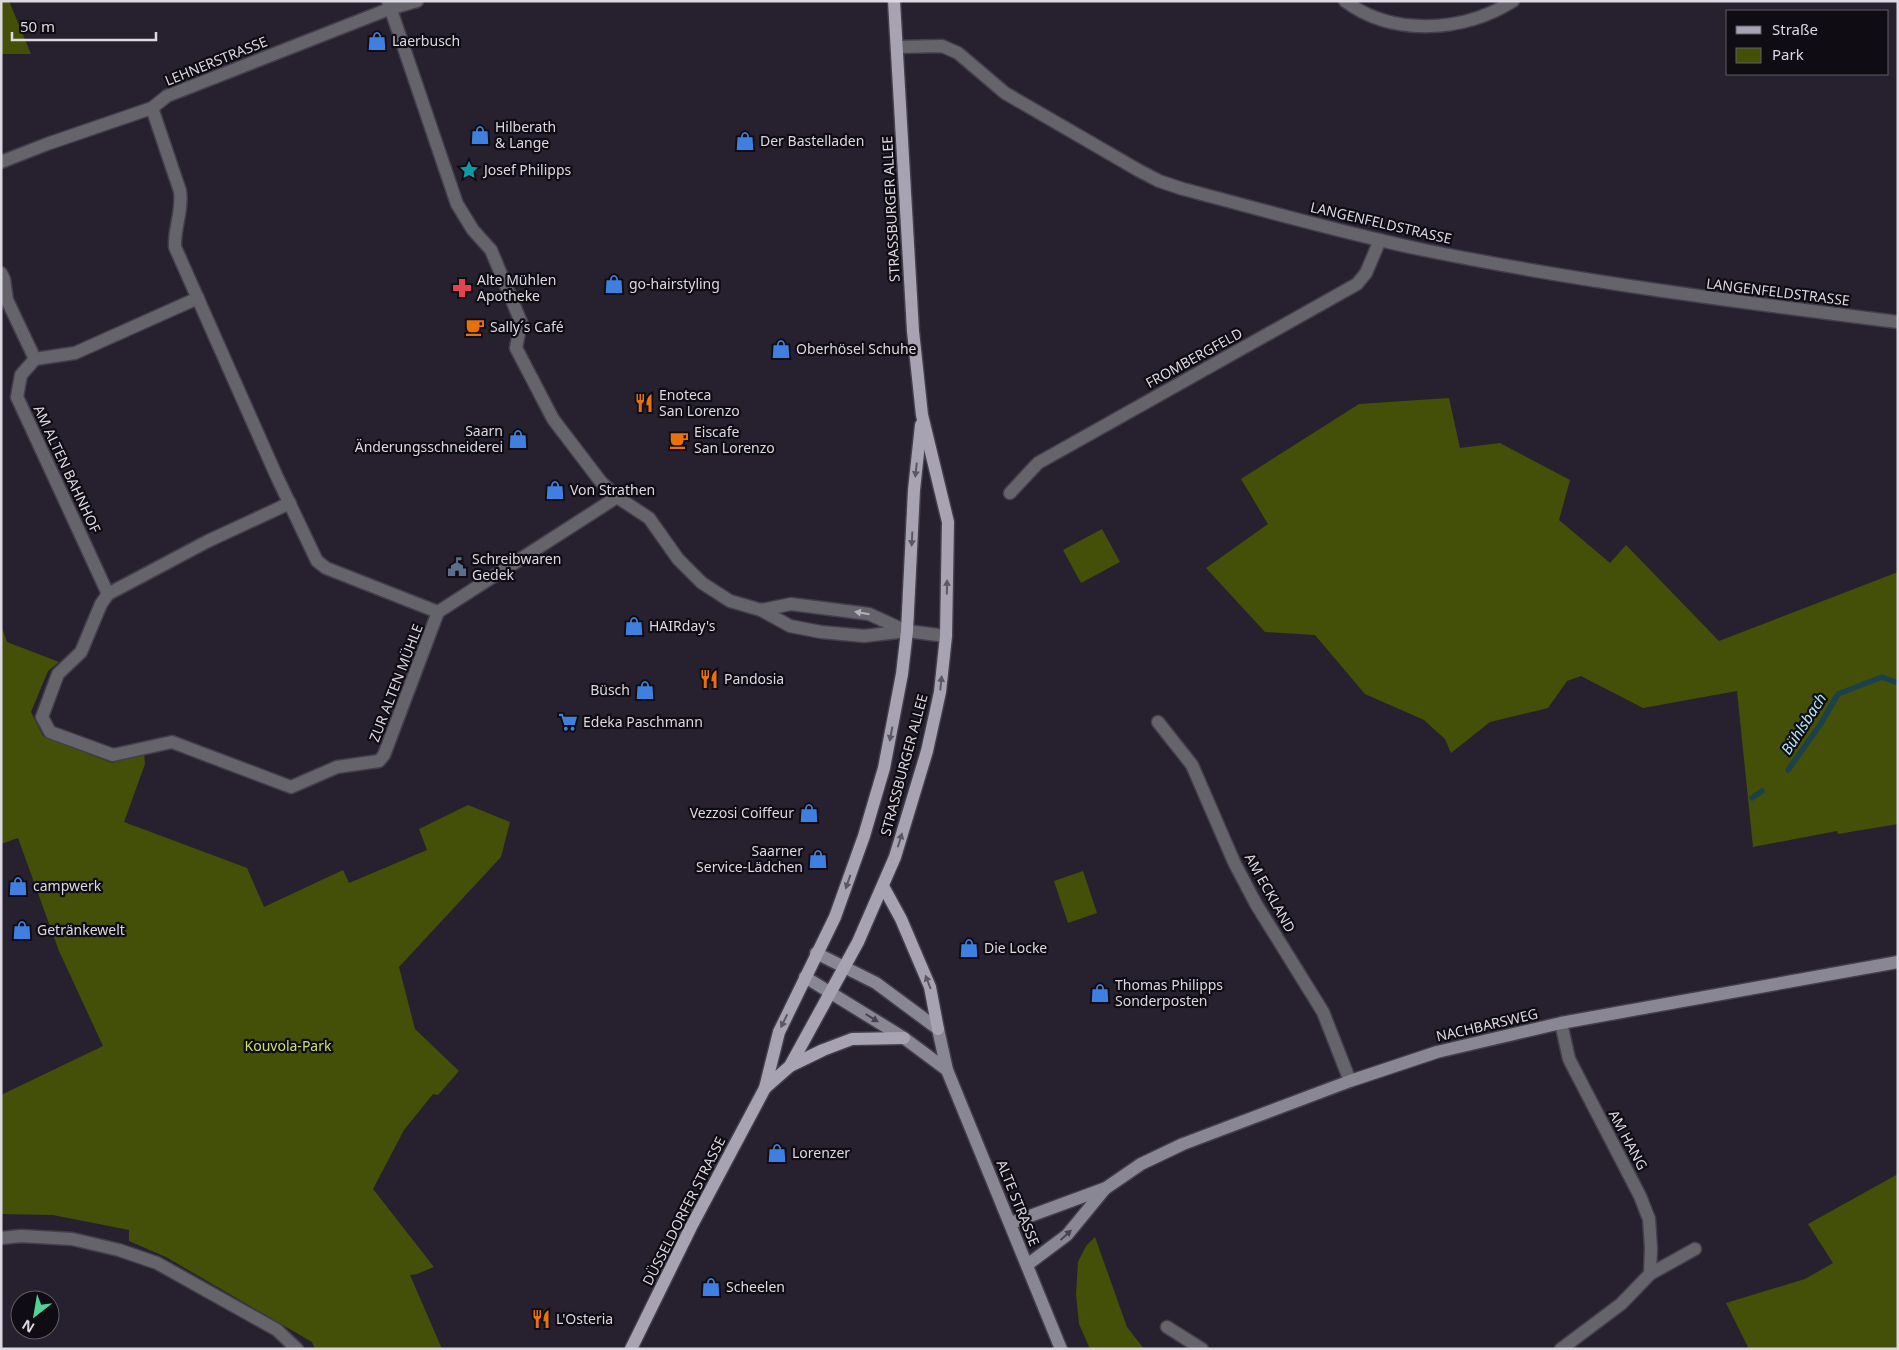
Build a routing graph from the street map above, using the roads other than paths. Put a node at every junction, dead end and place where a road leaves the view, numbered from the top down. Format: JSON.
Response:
{"nodes":[{"id":1,"x":417,"y":1,"type":"edge"},
{"id":2,"x":894,"y":1,"type":"edge"},
{"id":3,"x":1345,"y":1,"type":"edge"},
{"id":4,"x":1513,"y":1,"type":"edge"},
{"id":5,"x":389,"y":5,"type":"edge"},
{"id":6,"x":896,"y":47,"type":"junction"},
{"id":7,"x":152,"y":108,"type":"junction"},
{"id":8,"x":1,"y":162,"type":"edge"},
{"id":9,"x":1380,"y":240,"type":"junction"},
{"id":10,"x":1,"y":273,"type":"edge"},
{"id":11,"x":198,"y":298,"type":"junction"},
{"id":12,"x":1898,"y":322,"type":"edge"},
{"id":13,"x":35,"y":359,"type":"junction"},
{"id":14,"x":922,"y":415,"type":"junction"},
{"id":15,"x":1010,"y":493,"type":"dead end"},
{"id":16,"x":617,"y":497,"type":"junction"},
{"id":17,"x":290,"y":503,"type":"junction"},
{"id":18,"x":108,"y":594,"type":"junction"},
{"id":19,"x":761,"y":610,"type":"junction"},
{"id":20,"x":438,"y":612,"type":"junction"},
{"id":21,"x":908,"y":631,"type":"junction"},
{"id":22,"x":946,"y":636,"type":"junction"},
{"id":23,"x":1158,"y":722,"type":"dead end"},
{"id":24,"x":883,"y":886,"type":"junction"},
{"id":25,"x":816,"y":953,"type":"junction"},
{"id":26,"x":1898,"y":962,"type":"edge"},
{"id":27,"x":844,"y":968,"type":"junction"},
{"id":28,"x":805,"y":977,"type":"junction"},
{"id":29,"x":831,"y":992,"type":"junction"},
{"id":30,"x":1562,"y":1023,"type":"junction"},
{"id":31,"x":938,"y":1029,"type":"junction"},
{"id":32,"x":904,"y":1038,"type":"junction"},
{"id":33,"x":790,"y":1066,"type":"junction"},
{"id":34,"x":947,"y":1070,"type":"junction"},
{"id":35,"x":1350,"y":1081,"type":"junction"},
{"id":36,"x":765,"y":1088,"type":"junction"},
{"id":37,"x":1106,"y":1188,"type":"junction"},
{"id":38,"x":1011,"y":1223,"type":"junction"},
{"id":39,"x":1,"y":1238,"type":"edge"},
{"id":40,"x":1694,"y":1249,"type":"dead end"},
{"id":41,"x":1028,"y":1265,"type":"junction"},
{"id":42,"x":1650,"y":1274,"type":"junction"},
{"id":43,"x":1167,"y":1327,"type":"dead end"},
{"id":44,"x":297,"y":1349,"type":"edge"},
{"id":45,"x":631,"y":1349,"type":"edge"},
{"id":46,"x":1061,"y":1349,"type":"edge"},
{"id":47,"x":1202,"y":1349,"type":"edge"},
{"id":48,"x":1561,"y":1349,"type":"edge"}],
"edges":[{"from":1,"to":5,"type":"street","name":"LEHNERSTRASSE"},
{"from":2,"to":6,"type":"main road","name":"STRASSBURGER ALLEE"},
{"from":3,"to":4,"type":"street"},
{"from":5,"to":7,"type":"street","name":"LEHNERSTRASSE"},
{"from":5,"to":16,"type":"street"},
{"from":6,"to":9,"type":"street","name":"LANGENFELDSTRASSE"},
{"from":6,"to":14,"type":"main road","name":"STRASSBURGER ALLEE"},
{"from":7,"to":8,"type":"street","name":"LEHNERSTRASSE"},
{"from":7,"to":11,"type":"street","name":"ZUR ALTEN MÜHLE"},
{"from":9,"to":12,"type":"street","name":"LANGENFELDSTRASSE"},
{"from":9,"to":15,"type":"street","name":"FROMBERGFELD"},
{"from":10,"to":13,"type":"street"},
{"from":11,"to":13,"type":"street"},
{"from":11,"to":17,"type":"street","name":"ZUR ALTEN MÜHLE"},
{"from":13,"to":18,"type":"street","name":"AM ALTEN BAHNHOF"},
{"from":14,"to":21,"type":"main road","name":"STRASSBURGER ALLEE","one_way":true},
{"from":22,"to":14,"type":"main road","name":"STRASSBURGER ALLEE","one_way":true},
{"from":16,"to":19,"type":"street"},
{"from":16,"to":20,"type":"street","name":"ZUR ALTEN MÜHLE"},
{"from":17,"to":18,"type":"street"},
{"from":17,"to":20,"type":"street","name":"ZUR ALTEN MÜHLE"},
{"from":18,"to":20,"type":"street","name":"ZUR ALTEN MÜHLE"},
{"from":21,"to":19,"type":"street","one_way":true},
{"from":19,"to":21,"type":"street"},
{"from":21,"to":22,"type":"street"},
{"from":21,"to":25,"type":"main road","name":"STRASSBURGER ALLEE","one_way":true},
{"from":24,"to":22,"type":"main road","name":"STRASSBURGER ALLEE","one_way":true},
{"from":23,"to":35,"type":"street","name":"AM ECKLAND"},
{"from":24,"to":27,"type":"main road","name":"STRASSBURGER ALLEE"},
{"from":31,"to":24,"type":"main road","one_way":true},
{"from":25,"to":27,"type":"street"},
{"from":25,"to":28,"type":"main road","name":"STRASSBURGER ALLEE"},
{"from":26,"to":30,"type":"street","name":"NACHBARSWEG"},
{"from":27,"to":29,"type":"main road","name":"STRASSBURGER ALLEE"},
{"from":27,"to":31,"type":"street"},
{"from":28,"to":29,"type":"street"},
{"from":28,"to":36,"type":"main road","name":"DÜSSELDORFER STRASSE","one_way":true},
{"from":29,"to":32,"type":"street","one_way":true},
{"from":29,"to":33,"type":"main road","name":"DÜSSELDORFER STRASSE"},
{"from":30,"to":35,"type":"street","name":"NACHBARSWEG"},
{"from":30,"to":42,"type":"street","name":"AM HANG"},
{"from":31,"to":34,"type":"street","name":"ALTE STRASSE"},
{"from":32,"to":33,"type":"main road"},
{"from":32,"to":34,"type":"street"},
{"from":33,"to":36,"type":"main road","name":"DÜSSELDORFER STRASSE"},
{"from":34,"to":38,"type":"street","name":"ALTE STRASSE"},
{"from":35,"to":37,"type":"street","name":"NACHBARSWEG"},
{"from":36,"to":45,"type":"main road","name":"DÜSSELDORFER STRASSE"},
{"from":37,"to":38,"type":"street","name":"NACHBARSWEG"},
{"from":41,"to":37,"type":"street","name":"NACHBARSWEG","one_way":true},
{"from":38,"to":41,"type":"street","name":"ALTE STRASSE"},
{"from":39,"to":44,"type":"street"},
{"from":40,"to":42,"type":"street"},
{"from":41,"to":46,"type":"street","name":"ALTE STRASSE"},
{"from":42,"to":48,"type":"street"},
{"from":43,"to":47,"type":"street"}]}
